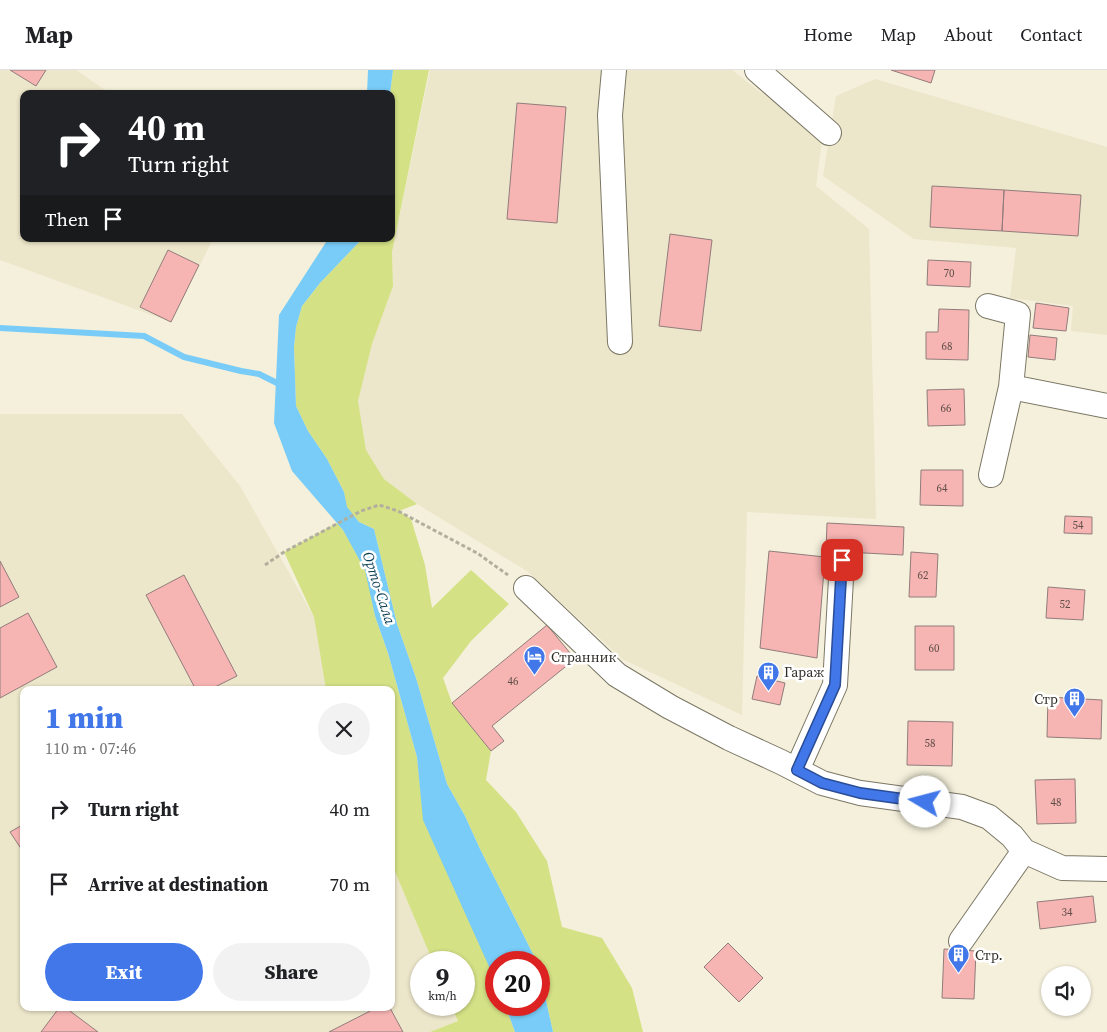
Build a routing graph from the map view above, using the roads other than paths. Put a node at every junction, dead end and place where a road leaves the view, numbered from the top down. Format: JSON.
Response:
{"nodes":[{"id":1,"x":614,"y":70,"type":"edge"},
{"id":2,"x":757,"y":70,"type":"edge"},
{"id":3,"x":828,"y":133,"type":"dead end"},
{"id":4,"x":988,"y":306,"type":"dead end"},
{"id":5,"x":620,"y":342,"type":"dead end"},
{"id":6,"x":1011,"y":387,"type":"junction"},
{"id":7,"x":1107,"y":406,"type":"edge"},
{"id":8,"x":991,"y":475,"type":"dead end"},
{"id":9,"x":842,"y":560,"type":"dead end"},
{"id":10,"x":526,"y":588,"type":"road end"},
{"id":11,"x":797,"y":770,"type":"junction"},
{"id":12,"x":1024,"y":851,"type":"junction"},
{"id":13,"x":1107,"y":869,"type":"edge"},
{"id":14,"x":961,"y":941,"type":"dead end"}],
"edges":[{"from":1,"to":5,"type":"lane"},
{"from":2,"to":3,"type":"lane"},
{"from":4,"to":6,"type":"lane"},
{"from":6,"to":7,"type":"lane"},
{"from":6,"to":8,"type":"lane"},
{"from":9,"to":11,"type":"lane"},
{"from":10,"to":11,"type":"lane"},
{"from":11,"to":12,"type":"lane"},
{"from":12,"to":13,"type":"lane"},
{"from":12,"to":14,"type":"lane"}]}
